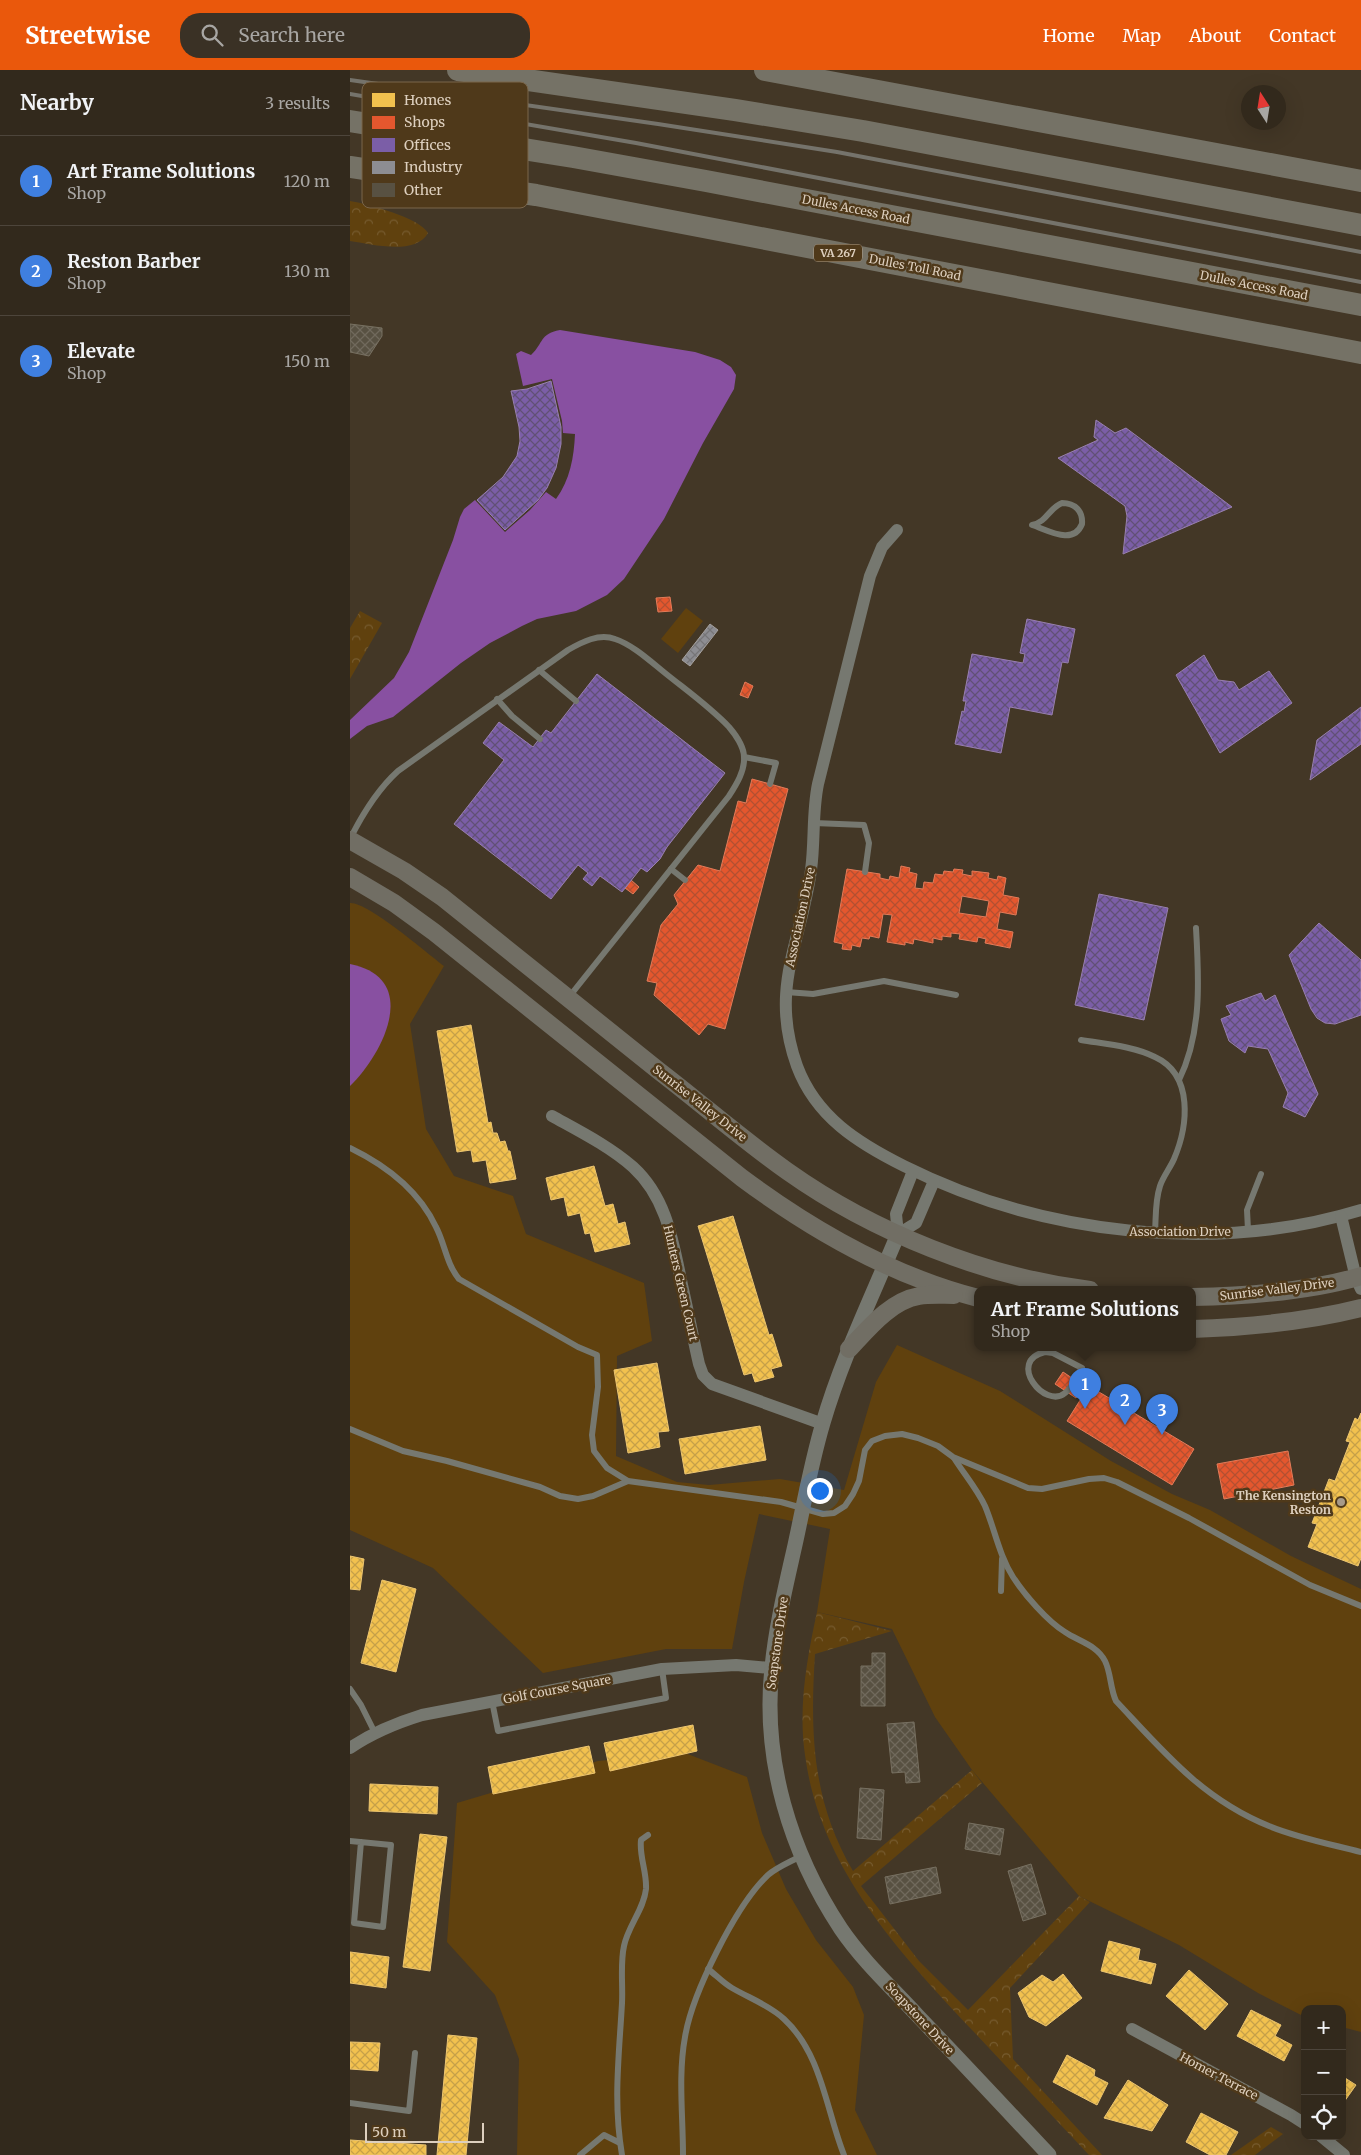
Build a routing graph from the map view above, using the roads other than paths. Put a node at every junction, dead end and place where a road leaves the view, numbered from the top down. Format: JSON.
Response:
{"nodes":[{"id":1,"x":458,"y":70,"type":"edge"},
{"id":2,"x":765,"y":70,"type":"edge"},
{"id":3,"x":528,"y":151,"type":"edge"},
{"id":4,"x":1361,"y":181,"type":"edge"},
{"id":5,"x":528,"y":194,"type":"edge"},
{"id":6,"x":1361,"y":225,"type":"edge"},
{"id":7,"x":1361,"y":305,"type":"edge"},
{"id":8,"x":1361,"y":353,"type":"edge"},
{"id":9,"x":1032,"y":526,"type":"joint"},
{"id":10,"x":897,"y":530,"type":"dead end"},
{"id":11,"x":539,"y":670,"type":"junction"},
{"id":12,"x":497,"y":699,"type":"junction"},
{"id":13,"x":576,"y":701,"type":"dead end"},
{"id":14,"x":540,"y":739,"type":"dead end"},
{"id":15,"x":744,"y":757,"type":"junction"},
{"id":16,"x":770,"y":784,"type":"dead end"},
{"id":17,"x":813,"y":823,"type":"junction"},
{"id":18,"x":350,"y":840,"type":"edge"},
{"id":19,"x":671,"y":869,"type":"junction"},
{"id":20,"x":865,"y":872,"type":"dead end"},
{"id":21,"x":350,"y":877,"type":"edge"},
{"id":22,"x":685,"y":880,"type":"dead end"},
{"id":23,"x":1196,"y":928,"type":"dead end"},
{"id":24,"x":785,"y":992,"type":"junction"},
{"id":25,"x":956,"y":995,"type":"dead end"},
{"id":26,"x":568,"y":998,"type":"junction"},
{"id":27,"x":1081,"y":1040,"type":"dead end"},
{"id":28,"x":1179,"y":1080,"type":"junction"},
{"id":29,"x":552,"y":1116,"type":"dead end"},
{"id":30,"x":350,"y":1148,"type":"edge"},
{"id":31,"x":913,"y":1171,"type":"junction"},
{"id":32,"x":1261,"y":1174,"type":"dead end"},
{"id":33,"x":934,"y":1181,"type":"junction"},
{"id":34,"x":1361,"y":1210,"type":"edge"},
{"id":35,"x":1341,"y":1216,"type":"junction"},
{"id":36,"x":1248,"y":1230,"type":"junction"},
{"id":37,"x":1154,"y":1233,"type":"junction"},
{"id":38,"x":898,"y":1234,"type":"junction"},
{"id":39,"x":885,"y":1265,"type":"junction"},
{"id":40,"x":1359,"y":1281,"type":"edge"},
{"id":41,"x":1068,"y":1286,"type":"edge"},
{"id":42,"x":971,"y":1296,"type":"edge"},
{"id":43,"x":1196,"y":1297,"type":"edge"},
{"id":44,"x":1361,"y":1308,"type":"edge"},
{"id":45,"x":1196,"y":1329,"type":"edge"},
{"id":46,"x":848,"y":1349,"type":"junction"},
{"id":47,"x":1082,"y":1368,"type":"joint"},
{"id":48,"x":823,"y":1424,"type":"junction"},
{"id":49,"x":350,"y":1428,"type":"edge"},
{"id":50,"x":953,"y":1457,"type":"junction"},
{"id":51,"x":628,"y":1481,"type":"junction"},
{"id":52,"x":803,"y":1509,"type":"junction"},
{"id":53,"x":1002,"y":1558,"type":"junction"},
{"id":54,"x":1001,"y":1591,"type":"dead end"},
{"id":55,"x":1361,"y":1606,"type":"edge"},
{"id":56,"x":771,"y":1668,"type":"junction"},
{"id":57,"x":662,"y":1669,"type":"junction"},
{"id":58,"x":350,"y":1688,"type":"edge"},
{"id":59,"x":492,"y":1701,"type":"junction"},
{"id":60,"x":375,"y":1732,"type":"junction"},
{"id":61,"x":350,"y":1748,"type":"edge"},
{"id":62,"x":648,"y":1835,"type":"dead end"},
{"id":63,"x":350,"y":1841,"type":"edge"},
{"id":64,"x":361,"y":1842,"type":"junction"},
{"id":65,"x":1361,"y":1852,"type":"edge"},
{"id":66,"x":801,"y":1856,"type":"junction"},
{"id":67,"x":708,"y":1969,"type":"junction"},
{"id":68,"x":1132,"y":2029,"type":"dead end"},
{"id":69,"x":416,"y":2053,"type":"dead end"},
{"id":70,"x":350,"y":2103,"type":"edge"},
{"id":71,"x":1301,"y":2121,"type":"edge"},
{"id":72,"x":1326,"y":2140,"type":"edge"},
{"id":73,"x":620,"y":2143,"type":"junction"},
{"id":74,"x":580,"y":2155,"type":"edge"},
{"id":75,"x":622,"y":2155,"type":"edge"},
{"id":76,"x":683,"y":2155,"type":"edge"},
{"id":77,"x":844,"y":2155,"type":"edge"},
{"id":78,"x":1048,"y":2155,"type":"edge"},
{"id":79,"x":1344,"y":2155,"type":"edge"}],
"edges":[{"from":1,"to":6,"type":"highway"},
{"from":2,"to":4,"type":"highway"},
{"from":3,"to":7,"type":"highway","name":"Dulles Access Road"},
{"from":5,"to":8,"type":"highway","name":"Dulles Toll Road","number":"VA 267"},
{"from":9,"to":9,"type":"lane"},
{"from":10,"to":17,"type":"street","name":"Association Drive"},
{"from":11,"to":12,"type":"lane"},
{"from":11,"to":13,"type":"lane"},
{"from":11,"to":15,"type":"lane"},
{"from":12,"to":14,"type":"lane"},
{"from":12,"to":18,"type":"lane"},
{"from":15,"to":16,"type":"lane"},
{"from":15,"to":19,"type":"lane"},
{"from":17,"to":20,"type":"lane"},
{"from":17,"to":24,"type":"street","name":"Association Drive"},
{"from":18,"to":26,"type":"main road","name":"Sunrise Valley Drive"},
{"from":19,"to":22,"type":"lane"},
{"from":19,"to":26,"type":"lane"},
{"from":21,"to":39,"type":"main road"},
{"from":23,"to":28,"type":"lane"},
{"from":24,"to":25,"type":"lane"},
{"from":24,"to":31,"type":"street","name":"Association Drive"},
{"from":26,"to":38,"type":"main road","name":"Sunrise Valley Drive"},
{"from":27,"to":28,"type":"lane"},
{"from":28,"to":37,"type":"lane"},
{"from":29,"to":48,"type":"street","name":"Hunters Green Court"},
{"from":30,"to":51,"type":"lane"},
{"from":31,"to":33,"type":"street","name":"Association Drive"},
{"from":31,"to":38,"type":"street"},
{"from":32,"to":36,"type":"lane"},
{"from":33,"to":37,"type":"street","name":"Association Drive"},
{"from":33,"to":38,"type":"street"},
{"from":34,"to":35,"type":"street","name":"Association Drive"},
{"from":35,"to":36,"type":"street","name":"Association Drive"},
{"from":35,"to":40,"type":"street"},
{"from":36,"to":37,"type":"street","name":"Association Drive"},
{"from":38,"to":39,"type":"street","name":"Soapstone Drive"},
{"from":38,"to":41,"type":"main road","name":"Sunrise Valley Drive"},
{"from":39,"to":42,"type":"main road"},
{"from":39,"to":46,"type":"street","name":"Soapstone Drive"},
{"from":40,"to":43,"type":"main road","name":"Sunrise Valley Drive"},
{"from":42,"to":46,"type":"main road"},
{"from":44,"to":45,"type":"main road"},
{"from":46,"to":48,"type":"street","name":"Soapstone Drive"},
{"from":47,"to":47,"type":"lane"},
{"from":48,"to":52,"type":"street","name":"Soapstone Drive"},
{"from":49,"to":51,"type":"lane"},
{"from":50,"to":52,"type":"lane"},
{"from":50,"to":53,"type":"lane"},
{"from":50,"to":55,"type":"lane"},
{"from":51,"to":52,"type":"lane"},
{"from":52,"to":56,"type":"street","name":"Soapstone Drive"},
{"from":53,"to":54,"type":"lane"},
{"from":53,"to":65,"type":"lane"},
{"from":56,"to":57,"type":"street","name":"Golf Course Square"},
{"from":56,"to":66,"type":"street","name":"Soapstone Drive"},
{"from":57,"to":59,"type":"street","name":"Golf Course Square"},
{"from":57,"to":59,"type":"lane"},
{"from":58,"to":60,"type":"lane"},
{"from":59,"to":60,"type":"street","name":"Golf Course Square"},
{"from":60,"to":61,"type":"street","name":"Golf Course Square"},
{"from":62,"to":73,"type":"lane"},
{"from":63,"to":64,"type":"lane"},
{"from":64,"to":64,"type":"lane"},
{"from":66,"to":67,"type":"lane"},
{"from":66,"to":78,"type":"street","name":"Soapstone Drive"},
{"from":67,"to":76,"type":"lane"},
{"from":67,"to":77,"type":"lane"},
{"from":68,"to":71,"type":"street","name":"Homer Terrace"},
{"from":69,"to":70,"type":"lane"},
{"from":72,"to":79,"type":"street"},
{"from":73,"to":74,"type":"lane"},
{"from":73,"to":75,"type":"lane"}]}
